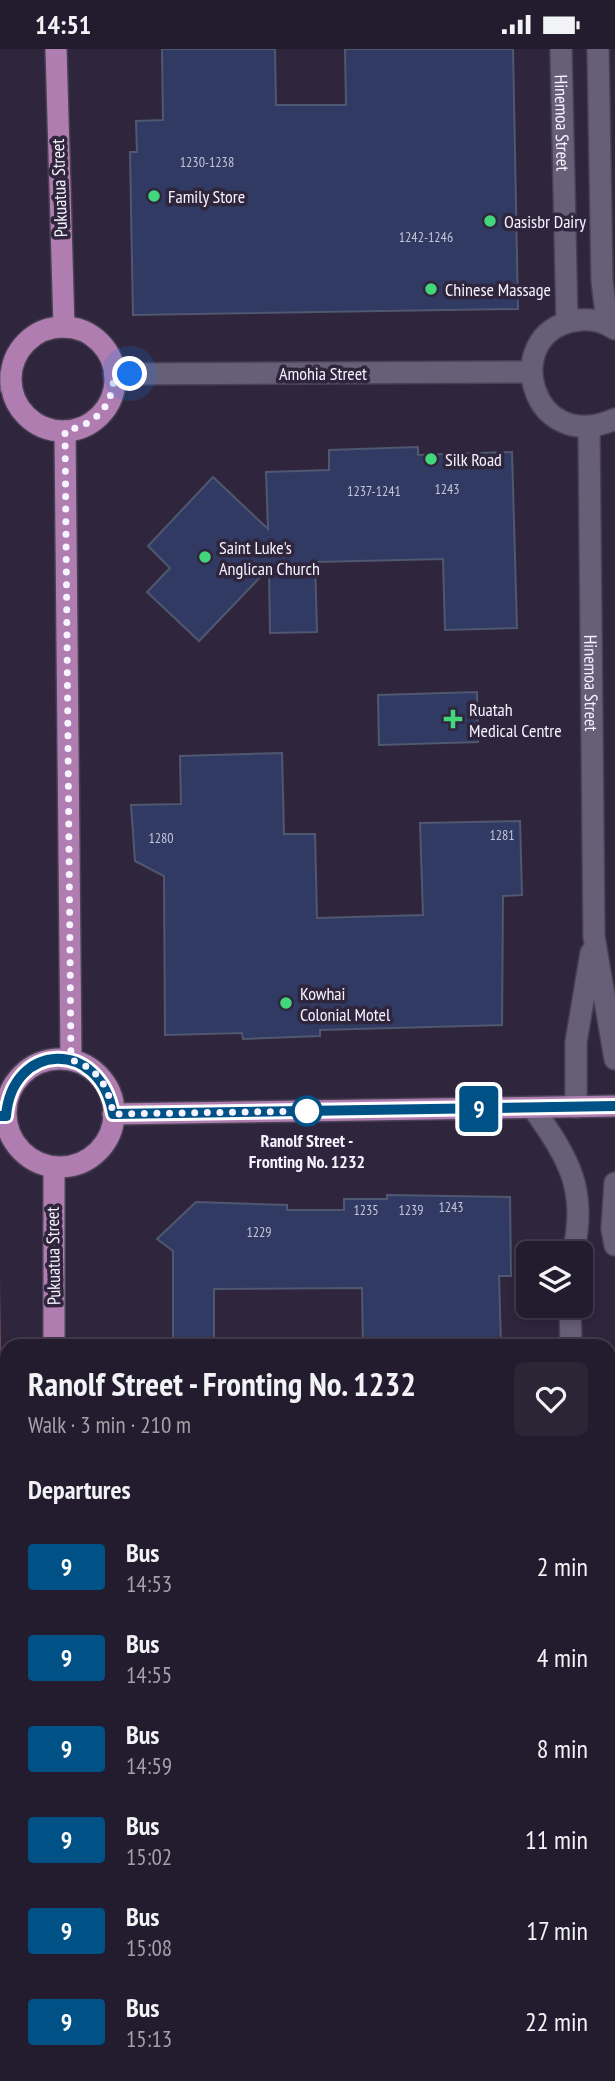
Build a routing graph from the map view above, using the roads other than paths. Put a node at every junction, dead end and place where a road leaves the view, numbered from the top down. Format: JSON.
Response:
{"nodes":[{"id":1,"x":56,"y":49,"type":"edge"},
{"id":2,"x":561,"y":49,"type":"edge"},
{"id":3,"x":598,"y":49,"type":"edge"},
{"id":4,"x":567,"y":322,"type":"junction"},
{"id":5,"x":611,"y":326,"type":"edge"},
{"id":6,"x":64,"y":327,"type":"junction"},
{"id":7,"x":531,"y":372,"type":"junction"},
{"id":8,"x":114,"y":374,"type":"junction"},
{"id":9,"x":5,"y":381,"type":"edge"},
{"id":10,"x":615,"y":419,"type":"edge"},
{"id":11,"x":589,"y":427,"type":"junction"},
{"id":12,"x":65,"y":431,"type":"junction"},
{"id":13,"x":594,"y":937,"type":"junction"},
{"id":14,"x":615,"y":1059,"type":"edge"},
{"id":15,"x":71,"y":1060,"type":"junction"},
{"id":16,"x":615,"y":1106,"type":"edge"},
{"id":17,"x":576,"y":1107,"type":"junction"},
{"id":18,"x":533,"y":1108,"type":"junction"},
{"id":19,"x":113,"y":1114,"type":"junction"},
{"id":20,"x":3,"y":1116,"type":"edge"},
{"id":21,"x":54,"y":1167,"type":"junction"},
{"id":22,"x":615,"y":1182,"type":"edge"},
{"id":23,"x":575,"y":1241,"type":"edge"},
{"id":24,"x":615,"y":1245,"type":"edge"},
{"id":25,"x":570,"y":1318,"type":"edge"},
{"id":26,"x":54,"y":1339,"type":"edge"},
{"id":27,"x":571,"y":1339,"type":"edge"}],
"edges":[{"from":1,"to":6,"type":"main road","name":"Pukuatua Street"},
{"from":2,"to":4,"type":"street","name":"Hinemoa Street"},
{"from":3,"to":5,"type":"street","name":"Hinemoa Street"},
{"from":4,"to":5,"type":"street"},
{"from":4,"to":7,"type":"street"},
{"from":6,"to":8,"type":"main road"},
{"from":6,"to":9,"type":"main road"},
{"from":7,"to":8,"type":"street","name":"Amohia Street"},
{"from":7,"to":11,"type":"street"},
{"from":8,"to":12,"type":"main road"},
{"from":9,"to":12,"type":"main road"},
{"from":10,"to":11,"type":"street"},
{"from":11,"to":13,"type":"street","name":"Hinemoa Street"},
{"from":12,"to":15,"type":"main road"},
{"from":13,"to":14,"type":"street","name":"Hinemoa Street"},
{"from":13,"to":17,"type":"street","name":"Hinemoa Street"},
{"from":15,"to":19,"type":"main road"},
{"from":15,"to":20,"type":"main road"},
{"from":16,"to":17,"type":"main road"},
{"from":17,"to":18,"type":"main road"},
{"from":18,"to":19,"type":"main road"},
{"from":18,"to":23,"type":"street"},
{"from":19,"to":21,"type":"main road"},
{"from":20,"to":21,"type":"main road"},
{"from":21,"to":26,"type":"main road","name":"Pukuatua Street"},
{"from":22,"to":24,"type":"street"},
{"from":25,"to":27,"type":"street"}]}
